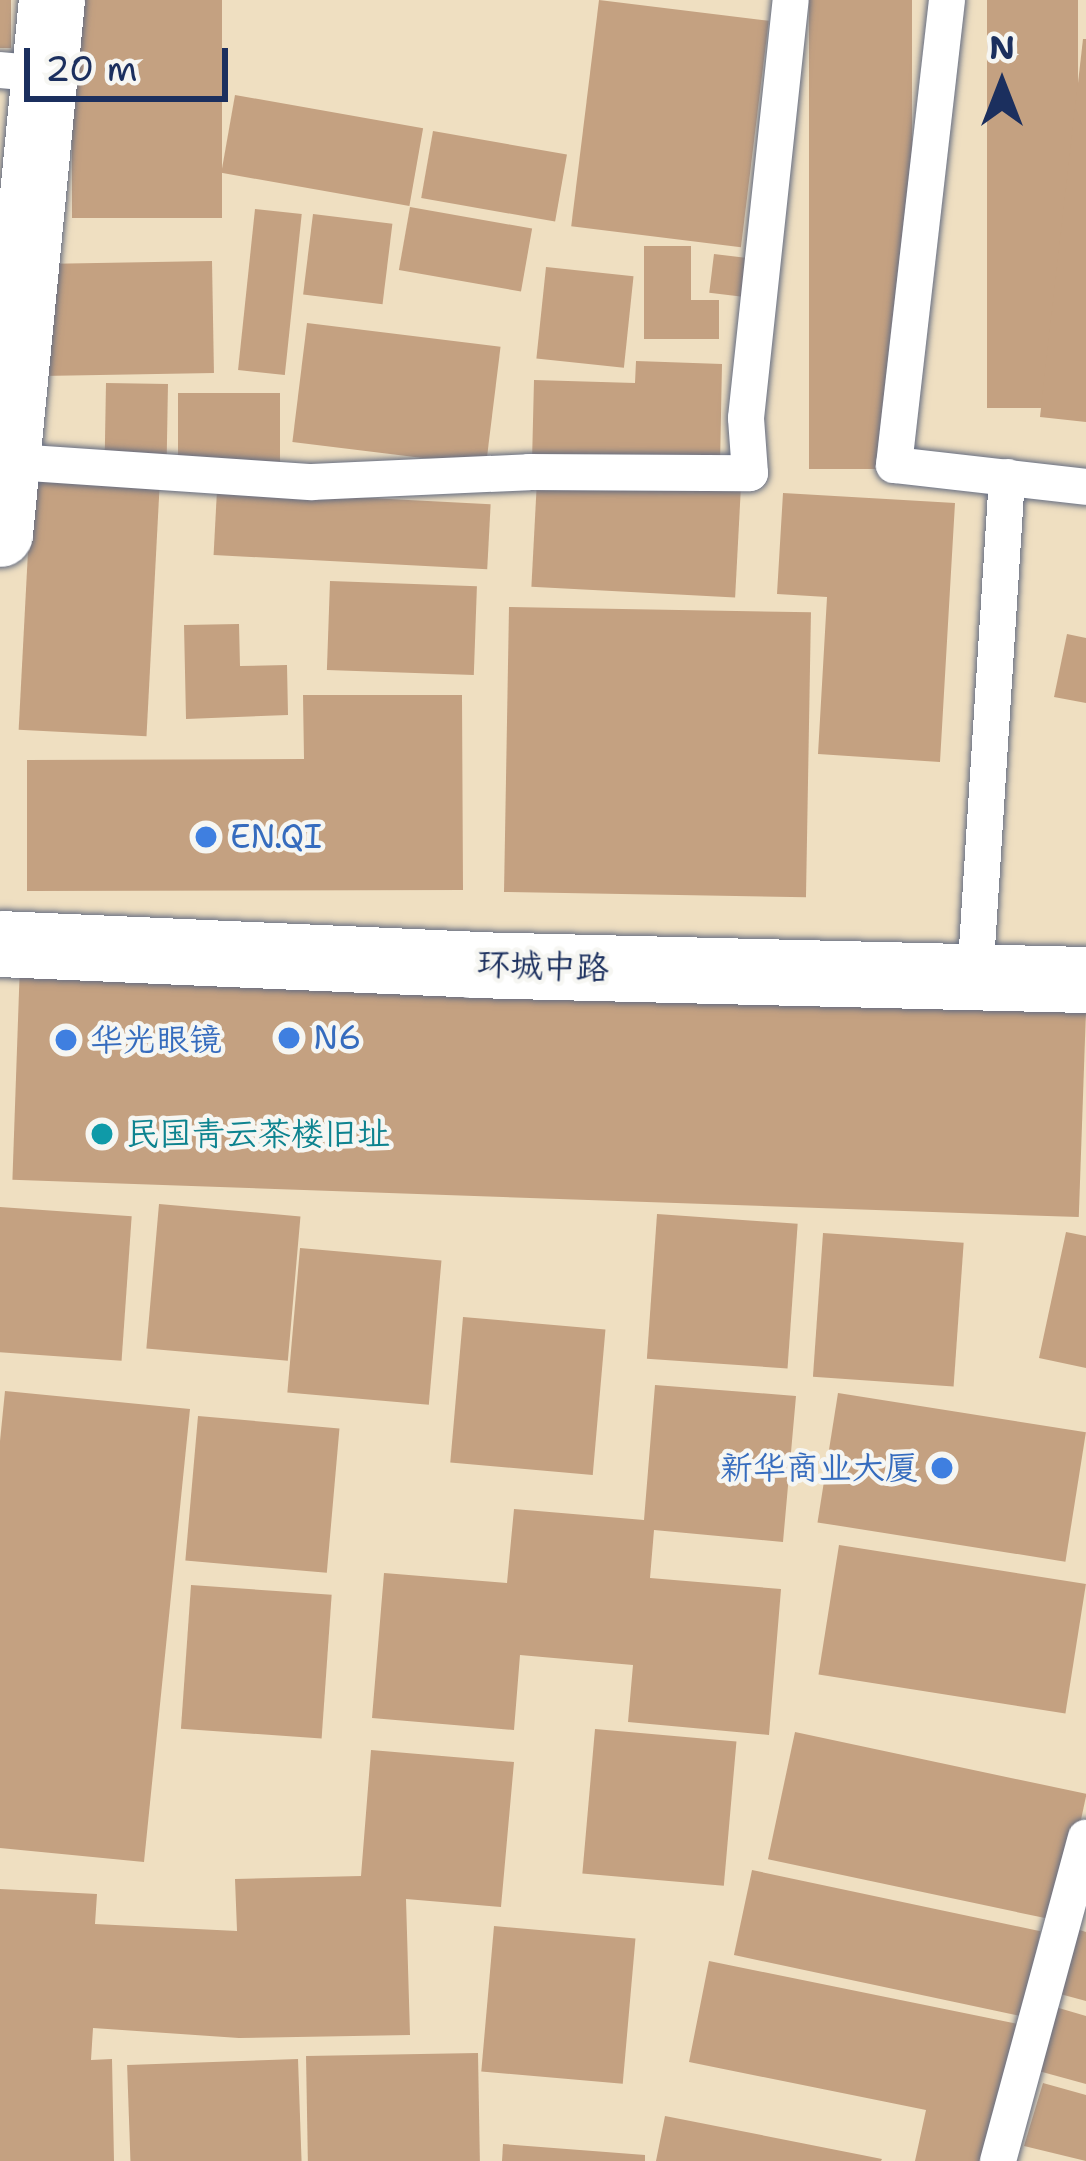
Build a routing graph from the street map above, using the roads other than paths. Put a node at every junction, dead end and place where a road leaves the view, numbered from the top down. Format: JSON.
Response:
{"nodes":[{"id":1,"x":52,"y":0,"type":"edge"},
{"id":2,"x":791,"y":0,"type":"edge"},
{"id":3,"x":947,"y":0,"type":"edge"},
{"id":4,"x":22,"y":72,"type":"edge"},
{"id":5,"x":4,"y":461,"type":"edge"},
{"id":6,"x":1007,"y":477,"type":"junction"},
{"id":7,"x":1086,"y":487,"type":"edge"},
{"id":8,"x":0,"y":534,"type":"edge"},
{"id":9,"x":0,"y":944,"type":"edge"},
{"id":10,"x":975,"y":979,"type":"junction"},
{"id":11,"x":1086,"y":980,"type":"edge"},
{"id":12,"x":1086,"y":1838,"type":"edge"},
{"id":13,"x":998,"y":2161,"type":"edge"}],
"edges":[{"from":1,"to":4,"type":"street"},
{"from":2,"to":5,"type":"lane"},
{"from":3,"to":6,"type":"lane"},
{"from":4,"to":5,"type":"street"},
{"from":5,"to":8,"type":"street"},
{"from":6,"to":7,"type":"lane"},
{"from":6,"to":10,"type":"lane"},
{"from":9,"to":10,"type":"street","name":"环城中路"},
{"from":10,"to":11,"type":"street","name":"环城中路"},
{"from":12,"to":13,"type":"lane"}]}
